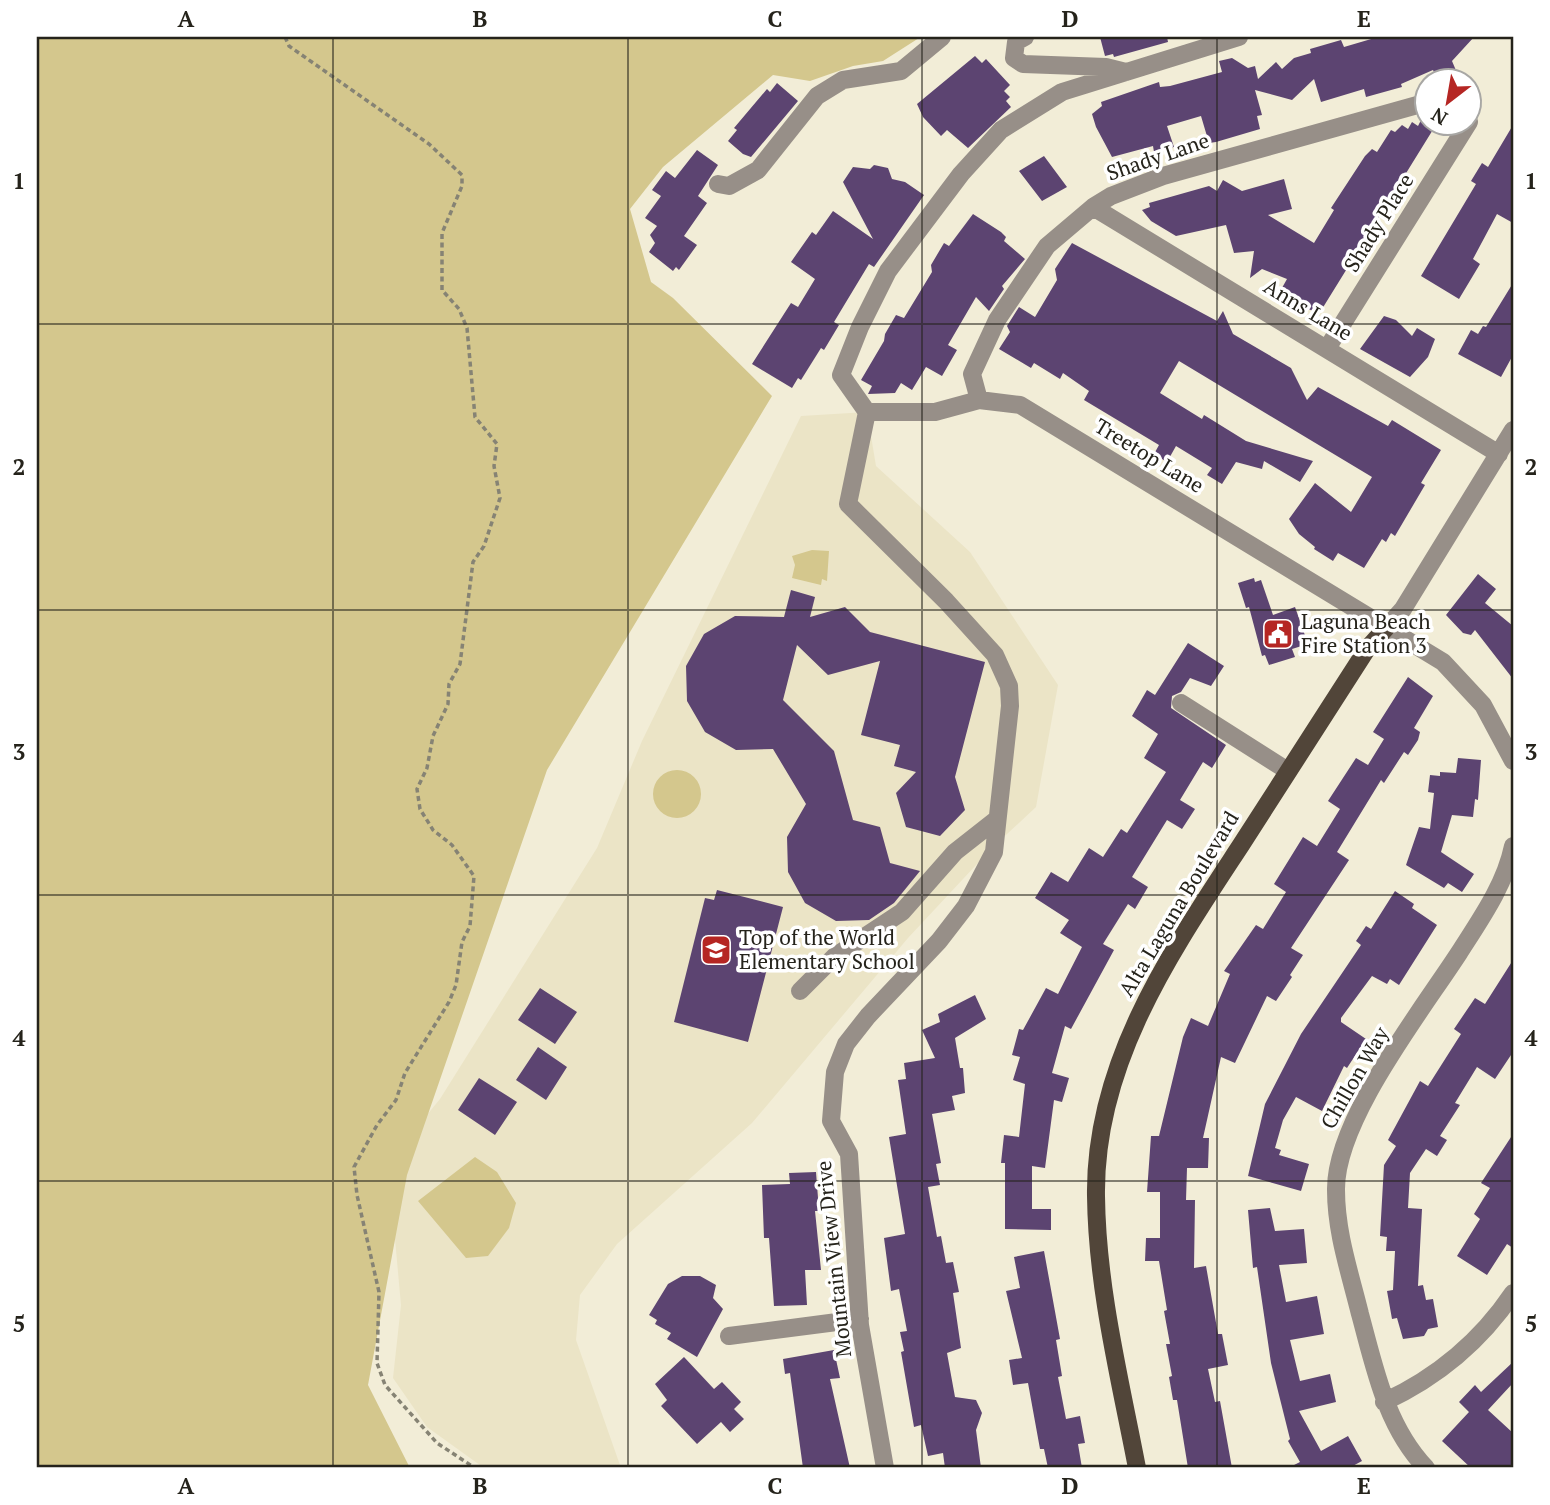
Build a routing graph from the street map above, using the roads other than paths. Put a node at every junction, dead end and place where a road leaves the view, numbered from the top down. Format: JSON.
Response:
{"nodes":[{"id":1,"x":942,"y":37,"type":"edge"},
{"id":2,"x":1025,"y":37,"type":"edge"},
{"id":3,"x":1239,"y":37,"type":"edge"},
{"id":4,"x":1130,"y":72,"type":"junction"},
{"id":5,"x":1414,"y":106,"type":"edge"},
{"id":6,"x":1458,"y":136,"type":"edge"},
{"id":7,"x":718,"y":184,"type":"dead end"},
{"id":8,"x":1093,"y":207,"type":"junction"},
{"id":9,"x":1328,"y":347,"type":"junction"},
{"id":10,"x":979,"y":400,"type":"junction"},
{"id":11,"x":867,"y":412,"type":"junction"},
{"id":12,"x":1513,"y":430,"type":"edge"},
{"id":13,"x":1499,"y":454,"type":"junction"},
{"id":14,"x":1386,"y":628,"type":"junction"},
{"id":15,"x":1181,"y":703,"type":"dead end"},
{"id":16,"x":1513,"y":761,"type":"edge"},
{"id":17,"x":1288,"y":771,"type":"junction"},
{"id":18,"x":998,"y":819,"type":"junction"},
{"id":19,"x":1513,"y":846,"type":"edge"},
{"id":20,"x":800,"y":991,"type":"dead end"},
{"id":21,"x":1513,"y":1293,"type":"edge"},
{"id":22,"x":860,"y":1319,"type":"junction"},
{"id":23,"x":729,"y":1336,"type":"dead end"},
{"id":24,"x":1384,"y":1402,"type":"junction"},
{"id":25,"x":885,"y":1468,"type":"edge"},
{"id":26,"x":1137,"y":1468,"type":"edge"},
{"id":27,"x":1426,"y":1468,"type":"edge"}],
"edges":[{"from":1,"to":7,"type":"street"},
{"from":2,"to":4,"type":"street"},
{"from":3,"to":4,"type":"street"},
{"from":4,"to":11,"type":"street"},
{"from":5,"to":8,"type":"street","name":"Shady Lane"},
{"from":6,"to":9,"type":"street","name":"Shady Place"},
{"from":8,"to":9,"type":"street","name":"Anns Lane"},
{"from":8,"to":10,"type":"street","name":"Shady Lane"},
{"from":9,"to":13,"type":"street","name":"Anns Lane"},
{"from":10,"to":11,"type":"street","name":"Treetop Lane"},
{"from":10,"to":14,"type":"street","name":"Treetop Lane"},
{"from":11,"to":18,"type":"street","name":"Mountain View Drive"},
{"from":12,"to":13,"type":"street","name":"Alta Laguna Boulevard"},
{"from":13,"to":14,"type":"street","name":"Alta Laguna Boulevard"},
{"from":14,"to":16,"type":"street"},
{"from":14,"to":17,"type":"main road","name":"Alta Laguna Boulevard"},
{"from":15,"to":17,"type":"street"},
{"from":17,"to":26,"type":"main road","name":"Alta Laguna Boulevard"},
{"from":18,"to":20,"type":"street"},
{"from":18,"to":22,"type":"street","name":"Mountain View Drive"},
{"from":19,"to":24,"type":"street","name":"Chillon Way"},
{"from":21,"to":24,"type":"street"},
{"from":22,"to":23,"type":"street"},
{"from":22,"to":25,"type":"street","name":"Mountain View Drive"},
{"from":24,"to":27,"type":"street","name":"Chillon Way"}]}
